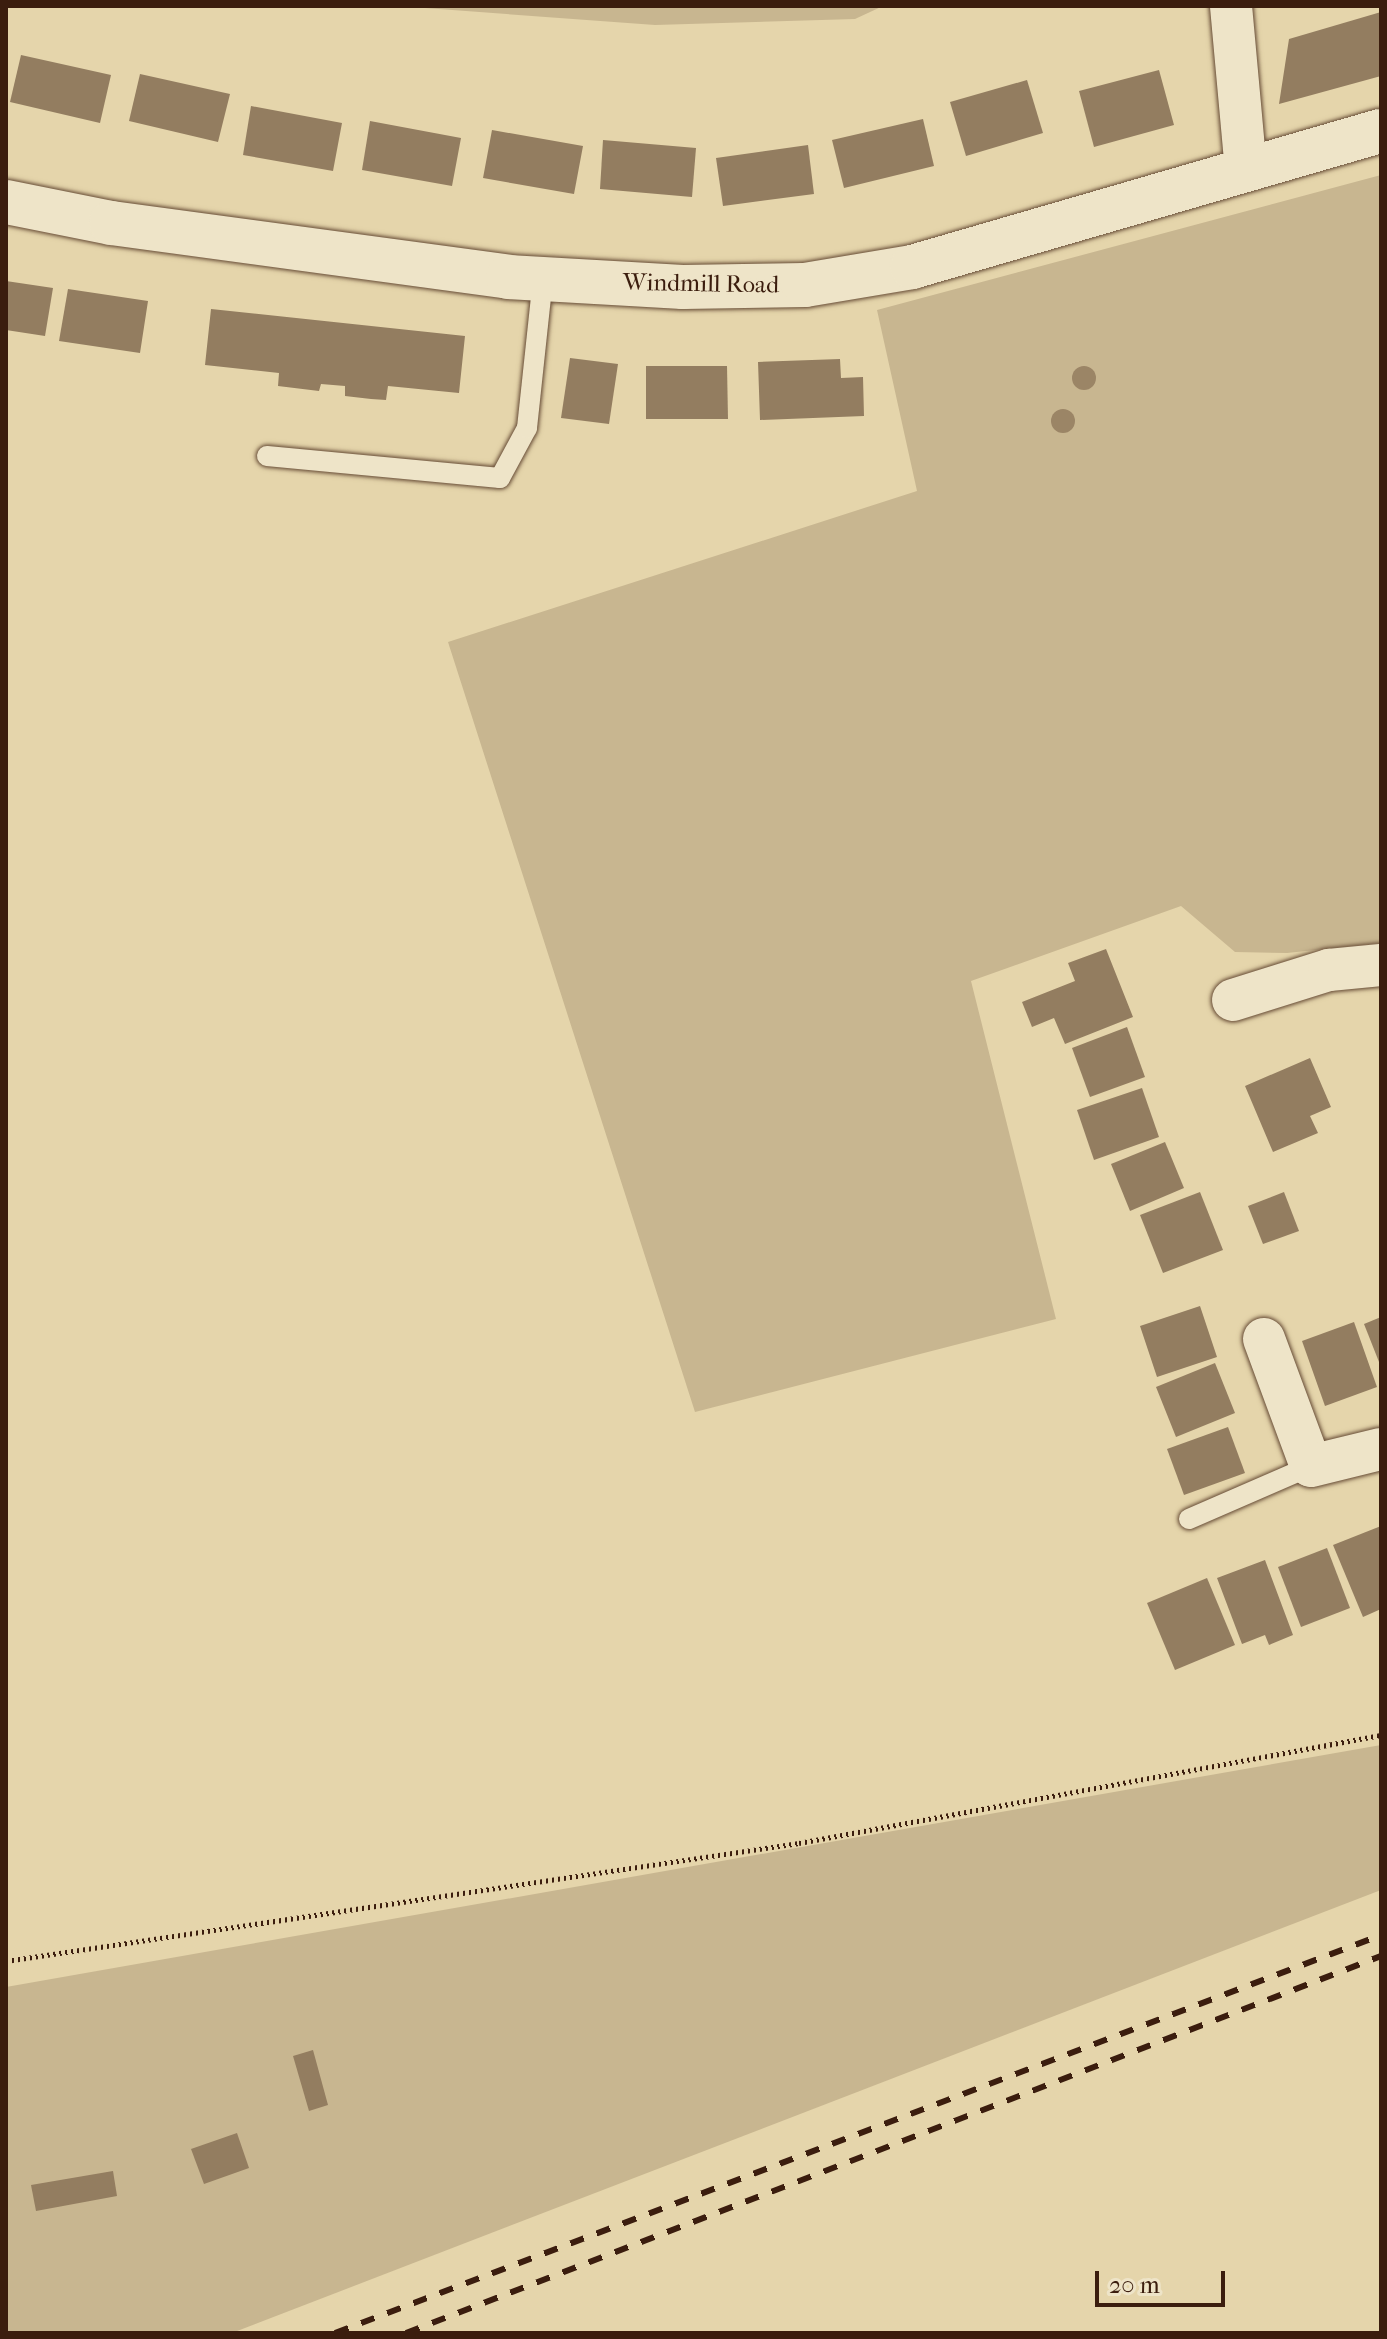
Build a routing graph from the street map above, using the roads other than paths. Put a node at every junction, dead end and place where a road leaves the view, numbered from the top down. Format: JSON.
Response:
{"nodes":[{"id":1,"x":1231,"y":6,"type":"edge"},
{"id":2,"x":1381,"y":131,"type":"edge"},
{"id":3,"x":1246,"y":170,"type":"junction"},
{"id":4,"x":6,"y":202,"type":"edge"},
{"id":5,"x":543,"y":279,"type":"junction"},
{"id":6,"x":267,"y":456,"type":"dead end"},
{"id":7,"x":1381,"y":965,"type":"edge"},
{"id":8,"x":1233,"y":1000,"type":"dead end"},
{"id":9,"x":1264,"y":1339,"type":"dead end"},
{"id":10,"x":1381,"y":1449,"type":"edge"},
{"id":11,"x":1311,"y":1466,"type":"junction"},
{"id":12,"x":1189,"y":1519,"type":"dead end"}],
"edges":[{"from":1,"to":3,"type":"street"},
{"from":2,"to":3,"type":"street","name":"Windmill Road"},
{"from":3,"to":5,"type":"street","name":"Windmill Road"},
{"from":4,"to":5,"type":"street","name":"Windmill Road"},
{"from":5,"to":6,"type":"lane"},
{"from":7,"to":8,"type":"street"},
{"from":9,"to":11,"type":"street"},
{"from":10,"to":11,"type":"street"},
{"from":11,"to":12,"type":"lane"}]}
